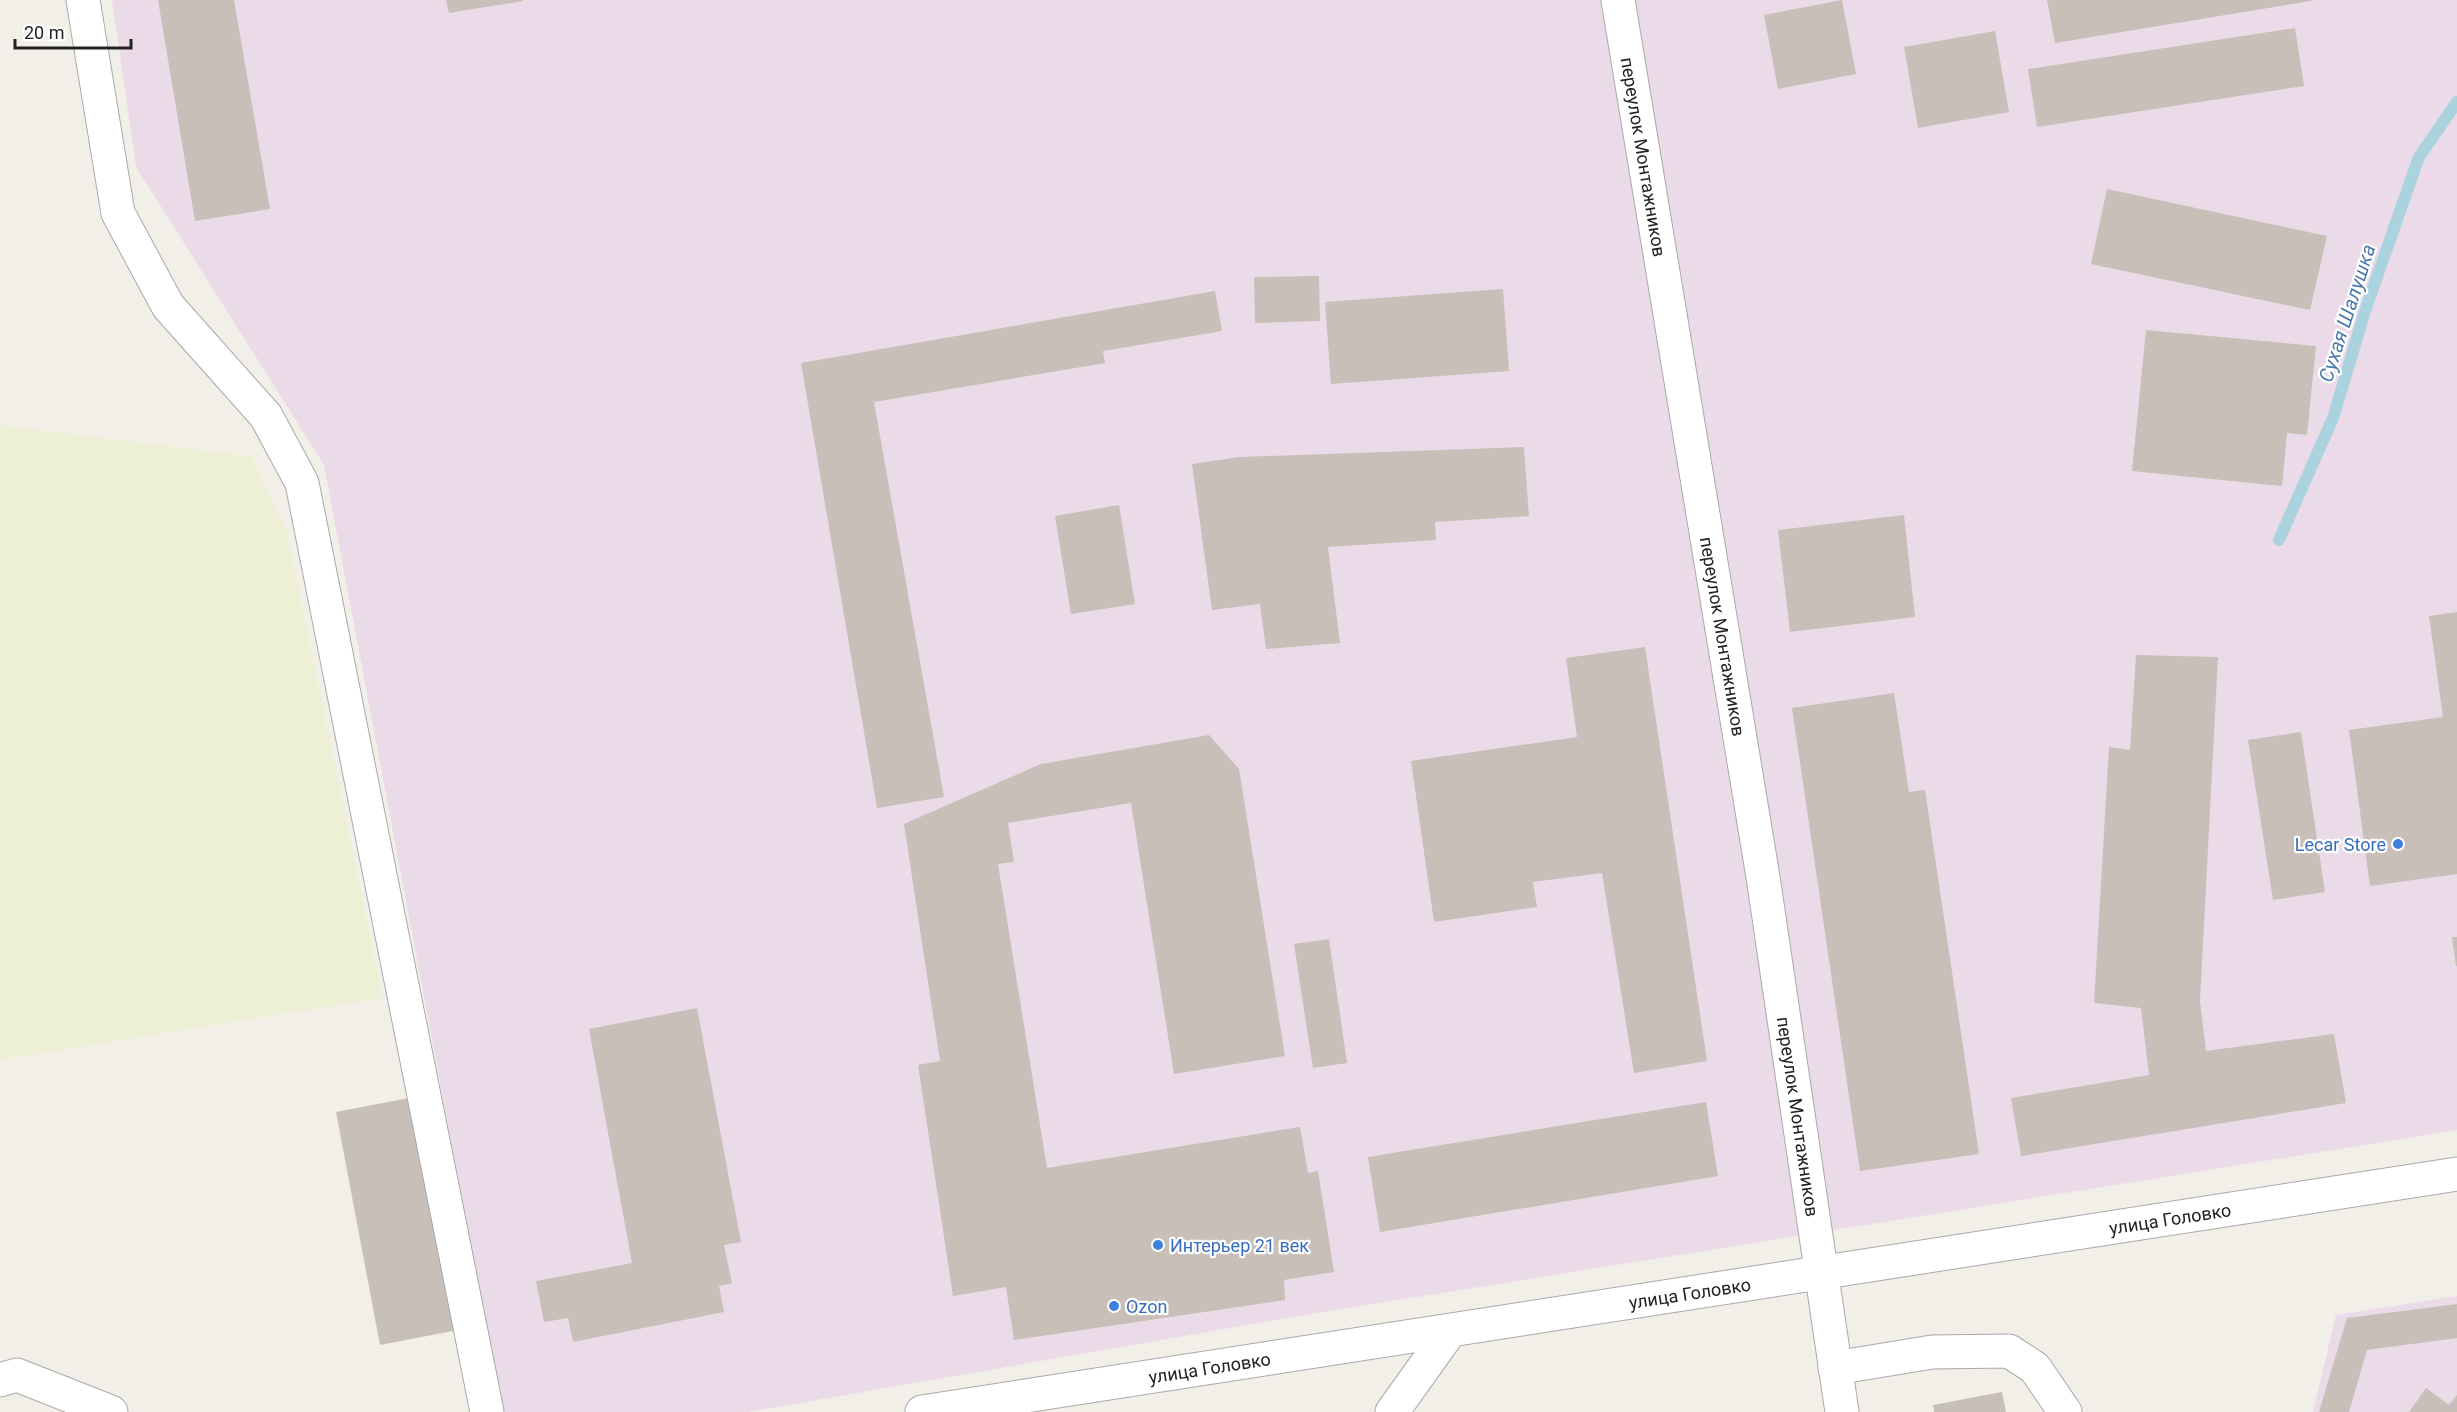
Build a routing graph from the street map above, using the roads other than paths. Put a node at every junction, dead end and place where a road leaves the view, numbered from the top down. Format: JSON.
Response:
{"nodes":[{"id":1,"x":83,"y":0,"type":"edge"},
{"id":2,"x":1618,"y":0,"type":"edge"},
{"id":3,"x":2457,"y":1174,"type":"edge"},
{"id":4,"x":1821,"y":1273,"type":"junction"},
{"id":5,"x":1450,"y":1331,"type":"junction"},
{"id":6,"x":1835,"y":1368,"type":"junction"},
{"id":7,"x":0,"y":1380,"type":"edge"},
{"id":8,"x":111,"y":1412,"type":"edge"},
{"id":9,"x":487,"y":1412,"type":"edge"},
{"id":10,"x":922,"y":1412,"type":"edge"},
{"id":11,"x":1392,"y":1412,"type":"edge"},
{"id":12,"x":1842,"y":1412,"type":"edge"},
{"id":13,"x":2065,"y":1412,"type":"edge"}],
"edges":[{"from":1,"to":9,"type":"street"},
{"from":2,"to":4,"type":"street","name":"переулок Монтажников"},
{"from":3,"to":4,"type":"street","name":"улица Головко"},
{"from":4,"to":5,"type":"street","name":"улица Головко"},
{"from":4,"to":6,"type":"street","name":"переулок Монтажников"},
{"from":5,"to":10,"type":"street","name":"улица Головко"},
{"from":5,"to":11,"type":"street"},
{"from":6,"to":12,"type":"street","name":"переулок Монтажников"},
{"from":6,"to":13,"type":"street"},
{"from":7,"to":8,"type":"street"}]}
